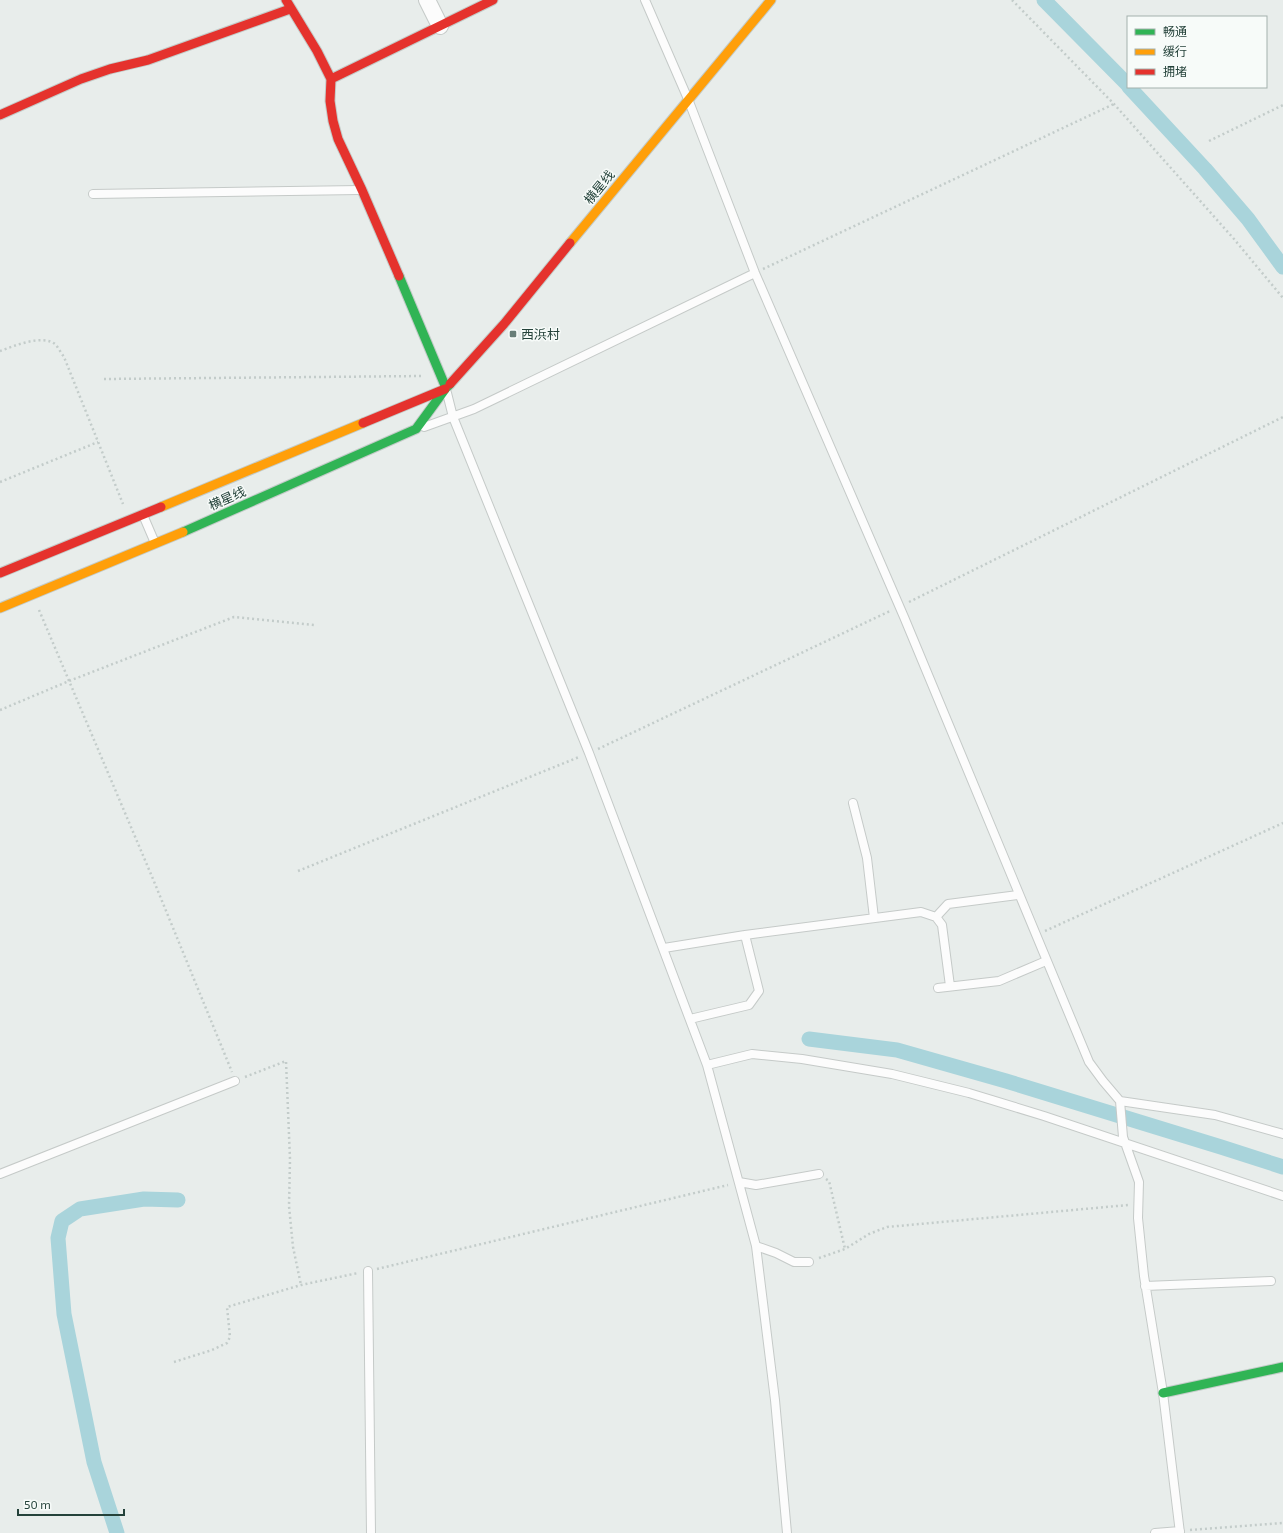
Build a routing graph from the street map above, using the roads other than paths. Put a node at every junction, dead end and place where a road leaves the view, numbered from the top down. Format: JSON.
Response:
{"nodes":[{"id":1,"x":286,"y":0,"type":"edge"},
{"id":2,"x":426,"y":0,"type":"edge"},
{"id":3,"x":493,"y":0,"type":"edge"},
{"id":4,"x":645,"y":0,"type":"edge"},
{"id":5,"x":771,"y":0,"type":"edge"},
{"id":6,"x":290,"y":9,"type":"junction"},
{"id":7,"x":440,"y":26,"type":"junction"},
{"id":8,"x":317,"y":51,"type":"junction"},
{"id":9,"x":330,"y":56,"type":"dead end"},
{"id":10,"x":347,"y":60,"type":"dead end"},
{"id":11,"x":362,"y":64,"type":"junction"},
{"id":12,"x":332,"y":79,"type":"junction"},
{"id":13,"x":688,"y":99,"type":"junction"},
{"id":14,"x":0,"y":115,"type":"edge"},
{"id":15,"x":362,"y":190,"type":"junction"},
{"id":16,"x":93,"y":194,"type":"dead end"},
{"id":17,"x":756,"y":273,"type":"junction"},
{"id":18,"x":446,"y":388,"type":"junction"},
{"id":19,"x":453,"y":417,"type":"junction"},
{"id":20,"x":416,"y":430,"type":"junction"},
{"id":21,"x":142,"y":514,"type":"junction"},
{"id":22,"x":155,"y":544,"type":"junction"},
{"id":23,"x":0,"y":573,"type":"edge"},
{"id":24,"x":0,"y":608,"type":"edge"},
{"id":25,"x":853,"y":803,"type":"dead end"},
{"id":26,"x":1018,"y":894,"type":"junction"},
{"id":27,"x":936,"y":917,"type":"junction"},
{"id":28,"x":874,"y":918,"type":"junction"},
{"id":29,"x":745,"y":935,"type":"junction"},
{"id":30,"x":664,"y":948,"type":"junction"},
{"id":31,"x":1046,"y":961,"type":"junction"},
{"id":32,"x":950,"y":986,"type":"junction"},
{"id":33,"x":938,"y":988,"type":"dead end"},
{"id":34,"x":690,"y":1019,"type":"junction"},
{"id":35,"x":707,"y":1065,"type":"junction"},
{"id":36,"x":235,"y":1081,"type":"road end"},
{"id":37,"x":1120,"y":1101,"type":"junction"},
{"id":38,"x":1283,"y":1134,"type":"edge"},
{"id":39,"x":1124,"y":1140,"type":"junction"},
{"id":40,"x":0,"y":1174,"type":"edge"},
{"id":41,"x":819,"y":1174,"type":"road end"},
{"id":42,"x":739,"y":1182,"type":"junction"},
{"id":43,"x":1283,"y":1196,"type":"edge"},
{"id":44,"x":756,"y":1246,"type":"junction"},
{"id":45,"x":809,"y":1262,"type":"road end"},
{"id":46,"x":368,"y":1271,"type":"road end"},
{"id":47,"x":1271,"y":1281,"type":"dead end"},
{"id":48,"x":1145,"y":1286,"type":"junction"},
{"id":49,"x":1283,"y":1367,"type":"edge"},
{"id":50,"x":1163,"y":1393,"type":"junction"},
{"id":51,"x":1180,"y":1532,"type":"edge"},
{"id":52,"x":371,"y":1533,"type":"edge"},
{"id":53,"x":787,"y":1533,"type":"edge"},
{"id":54,"x":1155,"y":1533,"type":"edge"}],
"edges":[{"from":1,"to":6,"type":"street"},
{"from":2,"to":7,"type":"street"},
{"from":3,"to":7,"type":"street"},
{"from":4,"to":13,"type":"lane"},
{"from":5,"to":13,"type":"street","name":"横星线"},
{"from":6,"to":8,"type":"street"},
{"from":6,"to":14,"type":"street"},
{"from":7,"to":11,"type":"street"},
{"from":8,"to":9,"type":"street"},
{"from":8,"to":12,"type":"street"},
{"from":10,"to":11,"type":"street"},
{"from":11,"to":12,"type":"street"},
{"from":12,"to":15,"type":"street"},
{"from":13,"to":17,"type":"lane"},
{"from":13,"to":18,"type":"street","name":"横星线"},
{"from":15,"to":16,"type":"lane"},
{"from":15,"to":18,"type":"street"},
{"from":17,"to":19,"type":"lane"},
{"from":17,"to":26,"type":"lane"},
{"from":18,"to":19,"type":"lane"},
{"from":18,"to":20,"type":"street","name":"横星线"},
{"from":18,"to":21,"type":"street","name":"横星线"},
{"from":19,"to":20,"type":"lane"},
{"from":19,"to":30,"type":"lane"},
{"from":20,"to":22,"type":"street","name":"横星线"},
{"from":21,"to":22,"type":"lane"},
{"from":21,"to":23,"type":"street","name":"横星线"},
{"from":22,"to":24,"type":"street","name":"横星线"},
{"from":25,"to":28,"type":"lane"},
{"from":26,"to":27,"type":"lane"},
{"from":26,"to":31,"type":"lane"},
{"from":27,"to":28,"type":"lane"},
{"from":27,"to":32,"type":"lane"},
{"from":28,"to":29,"type":"lane"},
{"from":29,"to":30,"type":"lane"},
{"from":29,"to":34,"type":"lane"},
{"from":30,"to":34,"type":"lane"},
{"from":31,"to":32,"type":"lane"},
{"from":31,"to":37,"type":"lane"},
{"from":32,"to":33,"type":"lane"},
{"from":34,"to":35,"type":"lane"},
{"from":35,"to":39,"type":"lane"},
{"from":35,"to":42,"type":"lane"},
{"from":36,"to":40,"type":"lane"},
{"from":37,"to":38,"type":"lane"},
{"from":37,"to":39,"type":"lane"},
{"from":39,"to":43,"type":"lane"},
{"from":39,"to":48,"type":"lane"},
{"from":41,"to":42,"type":"lane"},
{"from":42,"to":44,"type":"lane"},
{"from":44,"to":45,"type":"lane"},
{"from":44,"to":53,"type":"lane"},
{"from":46,"to":52,"type":"lane"},
{"from":47,"to":48,"type":"lane"},
{"from":48,"to":50,"type":"lane"},
{"from":49,"to":50,"type":"street"},
{"from":50,"to":51,"type":"lane"},
{"from":51,"to":54,"type":"lane"}]}
